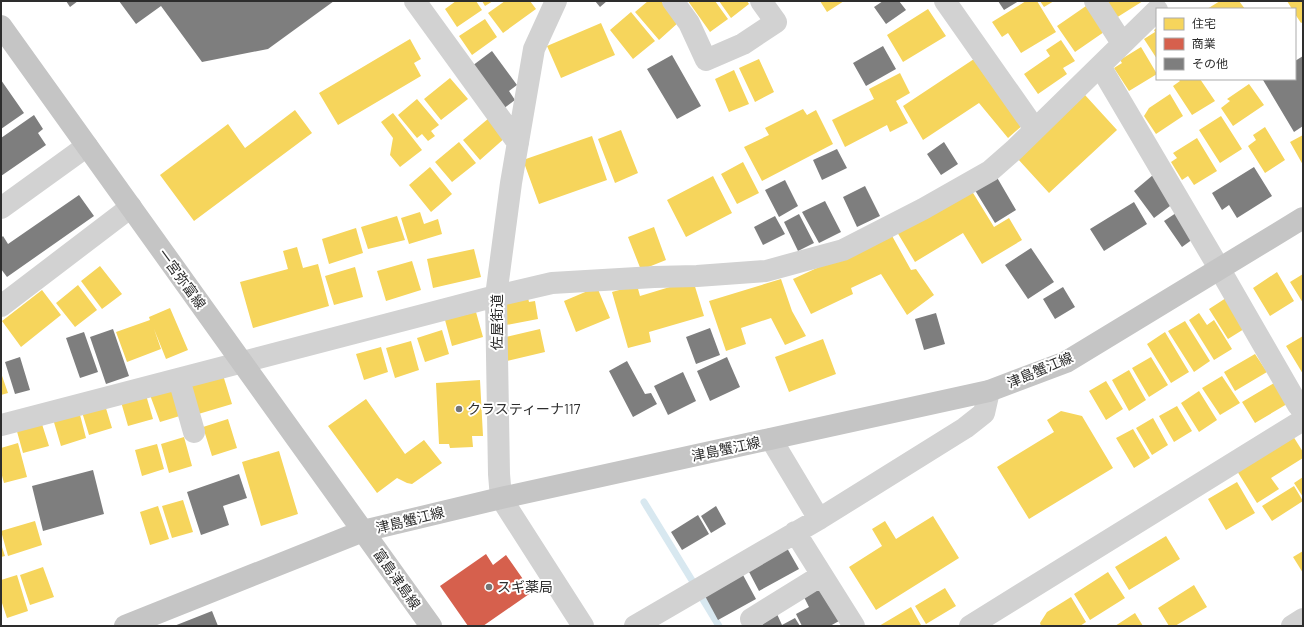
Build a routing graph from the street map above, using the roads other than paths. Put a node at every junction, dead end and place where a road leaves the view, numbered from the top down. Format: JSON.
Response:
{"nodes":[{"id":1,"x":415,"y":1,"type":"edge"},
{"id":2,"x":673,"y":1,"type":"edge"},
{"id":3,"x":761,"y":1,"type":"edge"},
{"id":4,"x":945,"y":1,"type":"edge"},
{"id":5,"x":1095,"y":1,"type":"edge"},
{"id":6,"x":1166,"y":1,"type":"edge"},
{"id":7,"x":547,"y":6,"type":"edge"},
{"id":8,"x":1158,"y":8,"type":"edge"},
{"id":9,"x":1156,"y":10,"type":"edge"},
{"id":10,"x":1,"y":26,"type":"edge"},
{"id":11,"x":1122,"y":43,"type":"junction"},
{"id":12,"x":1100,"y":66,"type":"junction"},
{"id":13,"x":1035,"y":129,"type":"junction"},
{"id":14,"x":518,"y":143,"type":"junction"},
{"id":15,"x":87,"y":146,"type":"junction"},
{"id":16,"x":2,"y":206,"type":"edge"},
{"id":17,"x":131,"y":207,"type":"junction"},
{"id":18,"x":1303,"y":218,"type":"edge"},
{"id":19,"x":1220,"y":268,"type":"junction"},
{"id":20,"x":496,"y":296,"type":"junction"},
{"id":21,"x":1,"y":306,"type":"edge"},
{"id":22,"x":243,"y":362,"type":"junction"},
{"id":23,"x":179,"y":379,"type":"junction"},
{"id":24,"x":989,"y":391,"type":"junction"},
{"id":25,"x":1303,"y":411,"type":"edge"},
{"id":26,"x":1303,"y":420,"type":"edge"},
{"id":27,"x":1,"y":425,"type":"edge"},
{"id":28,"x":194,"y":432,"type":"dead end"},
{"id":29,"x":771,"y":439,"type":"junction"},
{"id":30,"x":501,"y":498,"type":"junction"},
{"id":31,"x":819,"y":520,"type":"junction"},
{"id":32,"x":364,"y":531,"type":"junction"},
{"id":33,"x":795,"y":532,"type":"junction"},
{"id":34,"x":822,"y":575,"type":"junction"},
{"id":35,"x":751,"y":619,"type":"dead end"},
{"id":36,"x":1303,"y":619,"type":"edge"},
{"id":37,"x":125,"y":626,"type":"edge"},
{"id":38,"x":431,"y":626,"type":"edge"},
{"id":39,"x":584,"y":626,"type":"edge"},
{"id":40,"x":635,"y":626,"type":"edge"},
{"id":41,"x":854,"y":626,"type":"edge"},
{"id":42,"x":970,"y":626,"type":"edge"},
{"id":43,"x":1292,"y":626,"type":"edge"}],
"edges":[{"from":1,"to":14,"type":"street"},
{"from":2,"to":3,"type":"street"},
{"from":4,"to":13,"type":"street"},
{"from":5,"to":11,"type":"street"},
{"from":6,"to":8,"type":"street"},
{"from":7,"to":14,"type":"street","name":"佐屋街道"},
{"from":9,"to":11,"type":"street"},
{"from":10,"to":15,"type":"main road","name":"一宮弥富線"},
{"from":11,"to":12,"type":"street"},
{"from":12,"to":13,"type":"street"},
{"from":12,"to":19,"type":"street"},
{"from":13,"to":20,"type":"street"},
{"from":14,"to":20,"type":"street","name":"佐屋街道"},
{"from":15,"to":16,"type":"street"},
{"from":15,"to":17,"type":"main road","name":"一宮弥富線"},
{"from":17,"to":21,"type":"street"},
{"from":17,"to":22,"type":"main road","name":"一宮弥富線"},
{"from":18,"to":19,"type":"main road","name":"津島蟹江線"},
{"from":19,"to":24,"type":"main road","name":"津島蟹江線"},
{"from":19,"to":25,"type":"street"},
{"from":20,"to":22,"type":"street"},
{"from":20,"to":30,"type":"street","name":"佐屋街道"},
{"from":22,"to":23,"type":"street"},
{"from":22,"to":32,"type":"main road","name":"一宮弥富線"},
{"from":23,"to":27,"type":"street"},
{"from":23,"to":28,"type":"street"},
{"from":24,"to":29,"type":"main road","name":"津島蟹江線"},
{"from":24,"to":31,"type":"street"},
{"from":26,"to":42,"type":"street"},
{"from":29,"to":30,"type":"main road","name":"津島蟹江線"},
{"from":29,"to":31,"type":"street"},
{"from":30,"to":32,"type":"main road","name":"津島蟹江線"},
{"from":30,"to":39,"type":"street","name":"佐屋街道"},
{"from":31,"to":33,"type":"street"},
{"from":32,"to":37,"type":"main road","name":"津島蟹江線"},
{"from":32,"to":38,"type":"main road","name":"富島津島線"},
{"from":33,"to":34,"type":"street"},
{"from":33,"to":40,"type":"street"},
{"from":34,"to":35,"type":"street"},
{"from":34,"to":41,"type":"street"},
{"from":36,"to":43,"type":"street"}]}
